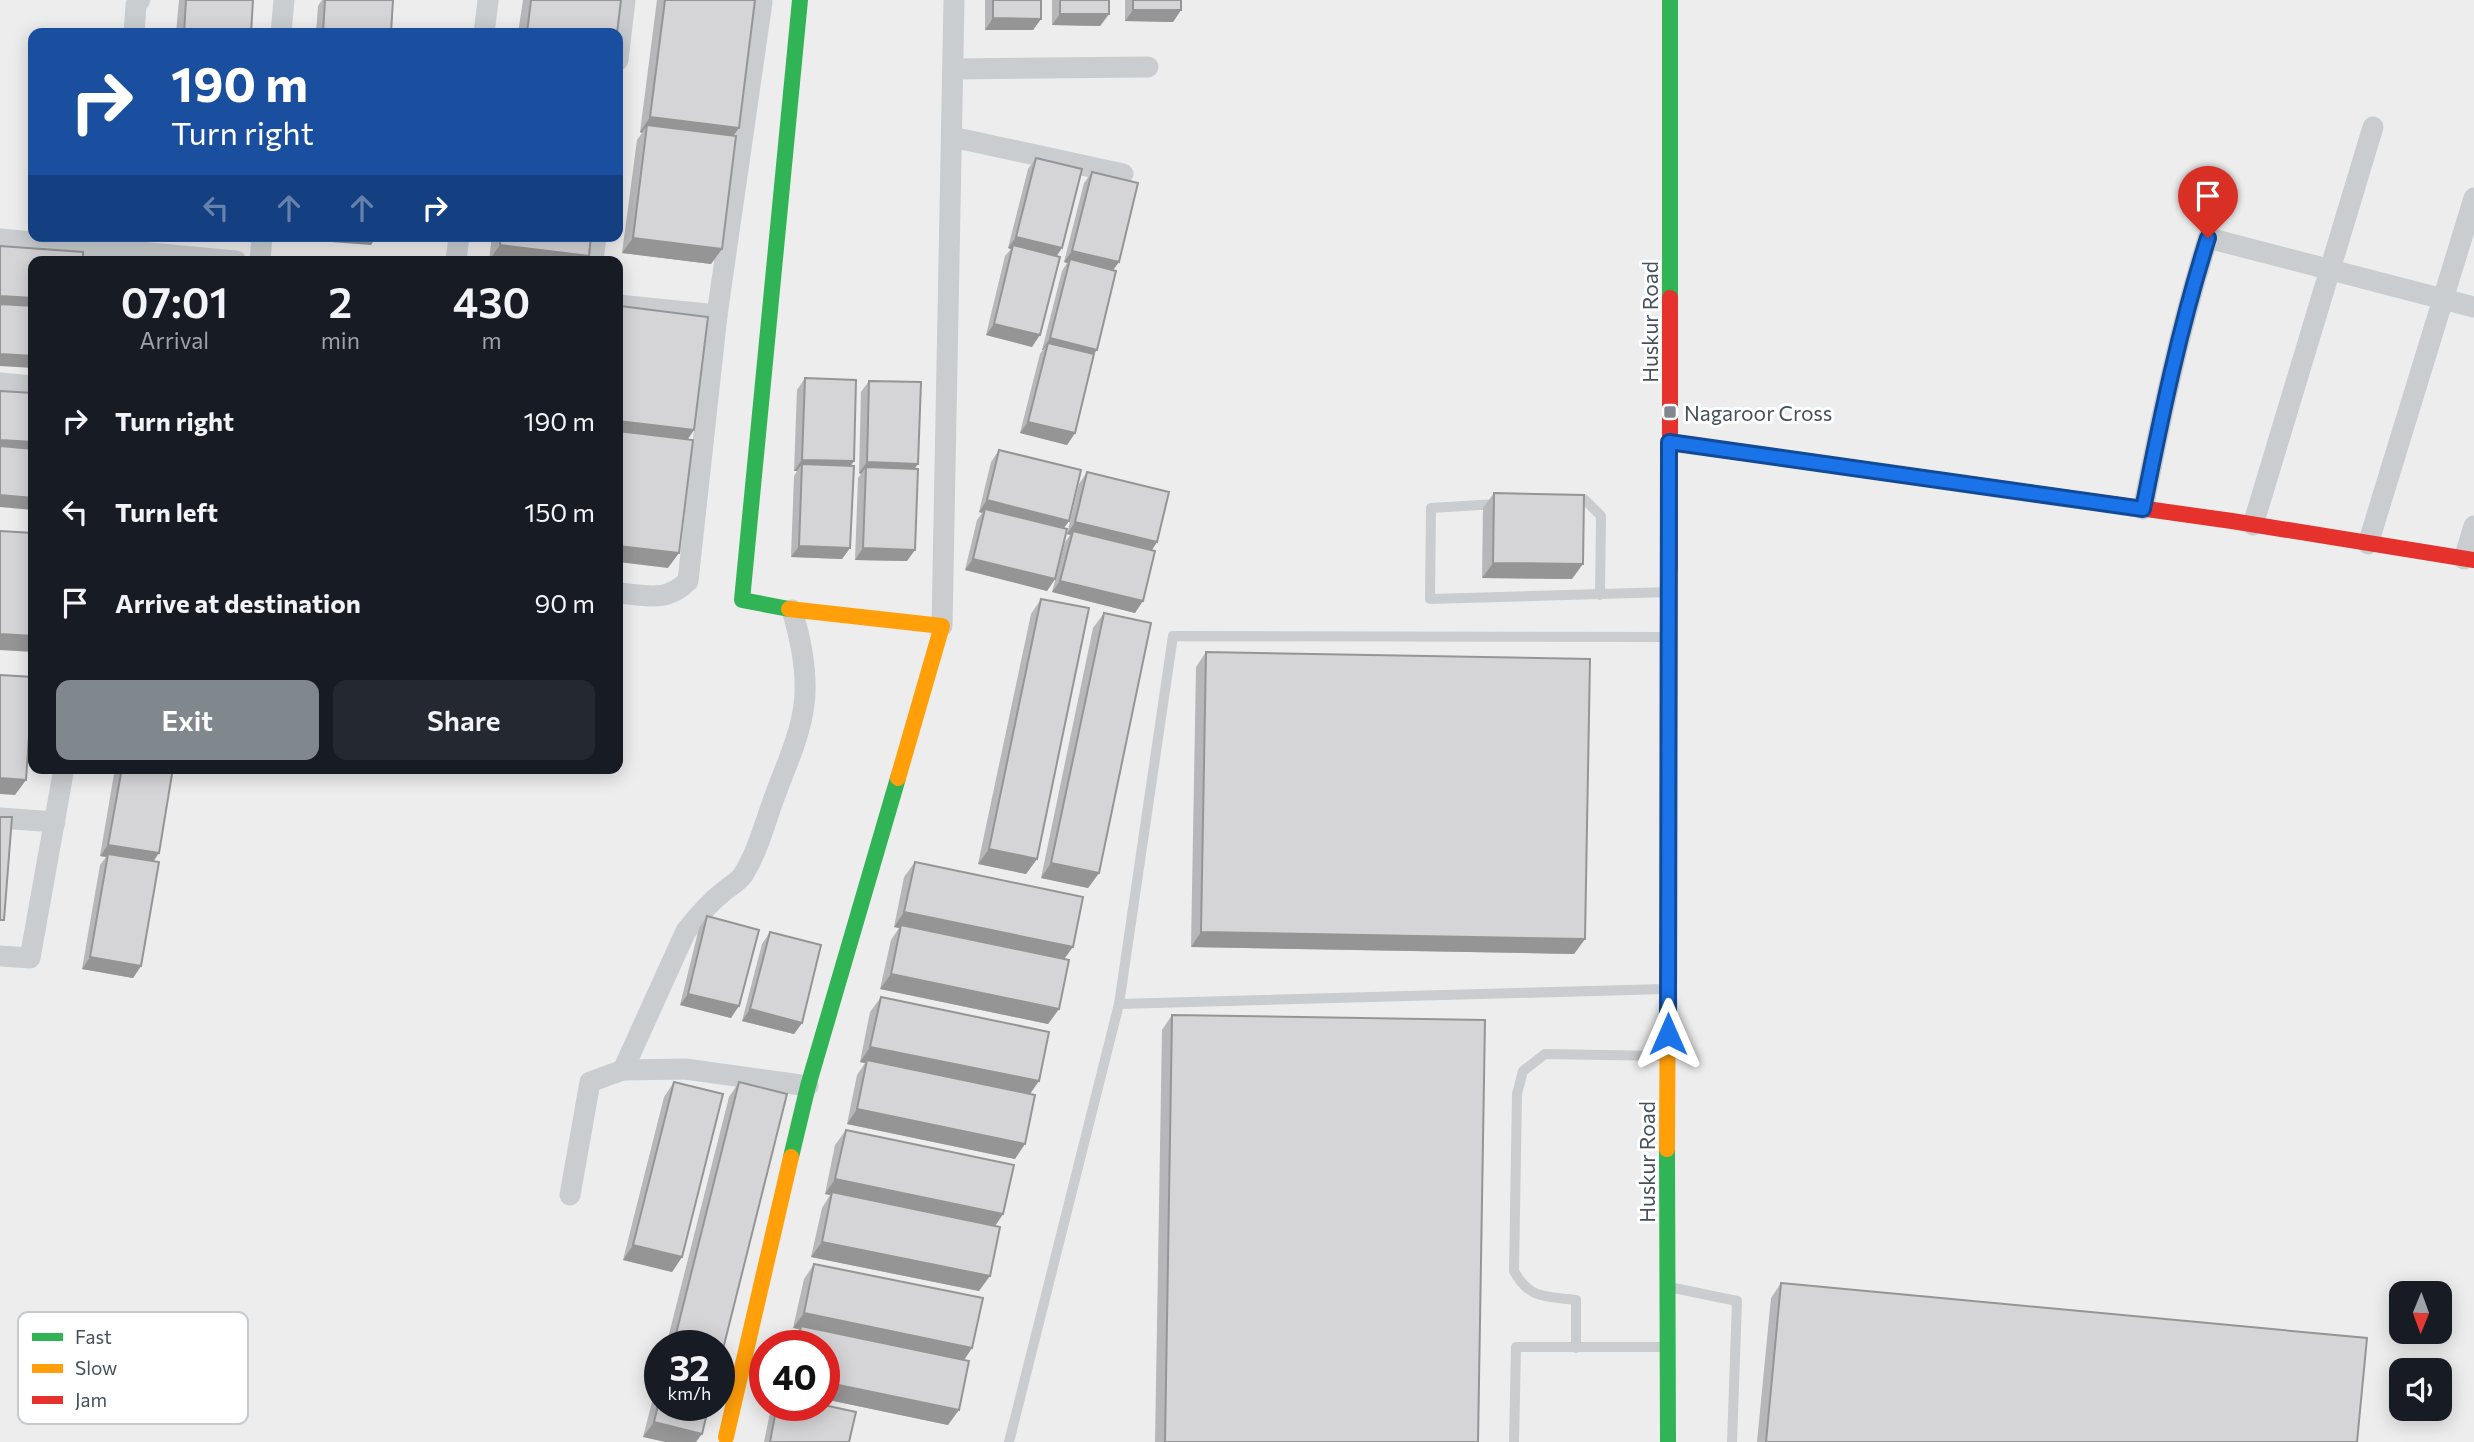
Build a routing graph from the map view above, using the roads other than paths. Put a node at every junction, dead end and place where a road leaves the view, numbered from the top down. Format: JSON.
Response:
{"nodes":[{"id":1,"x":284,"y":0,"type":"edge"},
{"id":2,"x":625,"y":0,"type":"edge"},
{"id":3,"x":800,"y":0,"type":"edge"},
{"id":4,"x":954,"y":0,"type":"edge"},
{"id":5,"x":1670,"y":0,"type":"edge"},
{"id":6,"x":488,"y":1,"type":"edge"},
{"id":7,"x":136,"y":2,"type":"edge"},
{"id":8,"x":762,"y":2,"type":"dead end"},
{"id":9,"x":134,"y":28,"type":"edge"},
{"id":10,"x":281,"y":28,"type":"edge"},
{"id":11,"x":485,"y":28,"type":"edge"},
{"id":12,"x":622,"y":28,"type":"edge"},
{"id":13,"x":1148,"y":67,"type":"dead end"},
{"id":14,"x":953,"y":69,"type":"junction"},
{"id":15,"x":2373,"y":127,"type":"dead end"},
{"id":16,"x":952,"y":137,"type":"junction"},
{"id":17,"x":1124,"y":174,"type":"dead end"},
{"id":18,"x":2474,"y":198,"type":"edge"},
{"id":19,"x":0,"y":239,"type":"edge"},
{"id":20,"x":28,"y":241,"type":"edge"},
{"id":21,"x":37,"y":242,"type":"edge"},
{"id":22,"x":112,"y":248,"type":"edge"},
{"id":23,"x":188,"y":256,"type":"edge"},
{"id":24,"x":2332,"y":268,"type":"junction"},
{"id":25,"x":2441,"y":299,"type":"junction"},
{"id":26,"x":623,"y":306,"type":"edge"},
{"id":27,"x":2474,"y":307,"type":"edge"},
{"id":28,"x":717,"y":315,"type":"junction"},
{"id":29,"x":0,"y":383,"type":"edge"},
{"id":30,"x":28,"y":386,"type":"edge"},
{"id":31,"x":1669,"y":442,"type":"junction"},
{"id":32,"x":1556,"y":501,"type":"edge"},
{"id":33,"x":1515,"y":503,"type":"edge"},
{"id":34,"x":2143,"y":509,"type":"junction"},
{"id":35,"x":2253,"y":525,"type":"junction"},
{"id":36,"x":2474,"y":526,"type":"edge"},
{"id":37,"x":2368,"y":544,"type":"junction"},
{"id":38,"x":2469,"y":559,"type":"edge"},
{"id":39,"x":1669,"y":592,"type":"junction"},
{"id":40,"x":623,"y":593,"type":"edge"},
{"id":41,"x":1600,"y":595,"type":"junction"},
{"id":42,"x":792,"y":610,"type":"junction"},
{"id":43,"x":942,"y":626,"type":"junction"},
{"id":44,"x":1670,"y":637,"type":"junction"},
{"id":45,"x":63,"y":774,"type":"edge"},
{"id":46,"x":0,"y":818,"type":"edge"},
{"id":47,"x":55,"y":822,"type":"junction"},
{"id":48,"x":0,"y":956,"type":"edge"},
{"id":49,"x":1668,"y":989,"type":"junction"},
{"id":50,"x":1119,"y":1004,"type":"junction"},
{"id":51,"x":1668,"y":1056,"type":"junction"},
{"id":52,"x":623,"y":1070,"type":"junction"},
{"id":53,"x":808,"y":1086,"type":"junction"},
{"id":54,"x":569,"y":1195,"type":"dead end"},
{"id":55,"x":1666,"y":1287,"type":"junction"},
{"id":56,"x":1667,"y":1347,"type":"junction"},
{"id":57,"x":1576,"y":1348,"type":"junction"},
{"id":58,"x":726,"y":1437,"type":"dead end"},
{"id":59,"x":1009,"y":1442,"type":"edge"},
{"id":60,"x":1514,"y":1442,"type":"edge"},
{"id":61,"x":1668,"y":1442,"type":"edge"},
{"id":62,"x":1732,"y":1442,"type":"edge"}],
"edges":[{"from":1,"to":10,"type":"street"},
{"from":2,"to":12,"type":"street"},
{"from":3,"to":42,"type":"street"},
{"from":4,"to":14,"type":"street"},
{"from":5,"to":31,"type":"street","name":"Huskur Road"},
{"from":6,"to":11,"type":"street"},
{"from":7,"to":9,"type":"street"},
{"from":8,"to":28,"type":"street"},
{"from":13,"to":14,"type":"street"},
{"from":14,"to":16,"type":"street"},
{"from":15,"to":24,"type":"street"},
{"from":16,"to":17,"type":"street"},
{"from":16,"to":43,"type":"street"},
{"from":18,"to":25,"type":"street"},
{"from":19,"to":20,"type":"street"},
{"from":21,"to":22,"type":"street"},
{"from":22,"to":23,"type":"street"},
{"from":24,"to":25,"type":"street"},
{"from":24,"to":34,"type":"street"},
{"from":24,"to":35,"type":"street"},
{"from":25,"to":27,"type":"street"},
{"from":25,"to":37,"type":"street"},
{"from":26,"to":28,"type":"street"},
{"from":28,"to":40,"type":"street"},
{"from":29,"to":30,"type":"street"},
{"from":31,"to":34,"type":"street"},
{"from":31,"to":39,"type":"street","name":"Huskur Road"},
{"from":32,"to":41,"type":"lane"},
{"from":33,"to":41,"type":"lane"},
{"from":34,"to":35,"type":"street"},
{"from":35,"to":37,"type":"street"},
{"from":36,"to":38,"type":"street"},
{"from":37,"to":38,"type":"street"},
{"from":39,"to":41,"type":"lane"},
{"from":39,"to":44,"type":"street","name":"Huskur Road"},
{"from":42,"to":43,"type":"street"},
{"from":42,"to":52,"type":"street"},
{"from":43,"to":53,"type":"street"},
{"from":44,"to":49,"type":"street","name":"Huskur Road"},
{"from":44,"to":50,"type":"lane"},
{"from":45,"to":47,"type":"street"},
{"from":46,"to":47,"type":"street"},
{"from":47,"to":48,"type":"street"},
{"from":49,"to":50,"type":"lane"},
{"from":49,"to":51,"type":"street","name":"Huskur Road"},
{"from":50,"to":59,"type":"lane"},
{"from":51,"to":55,"type":"street","name":"Huskur Road"},
{"from":51,"to":57,"type":"lane"},
{"from":52,"to":53,"type":"street"},
{"from":52,"to":54,"type":"street"},
{"from":53,"to":58,"type":"street"},
{"from":55,"to":56,"type":"street","name":"Huskur Road"},
{"from":55,"to":62,"type":"lane"},
{"from":56,"to":57,"type":"lane"},
{"from":56,"to":61,"type":"street","name":"Huskur Road"},
{"from":57,"to":60,"type":"lane"}]}
